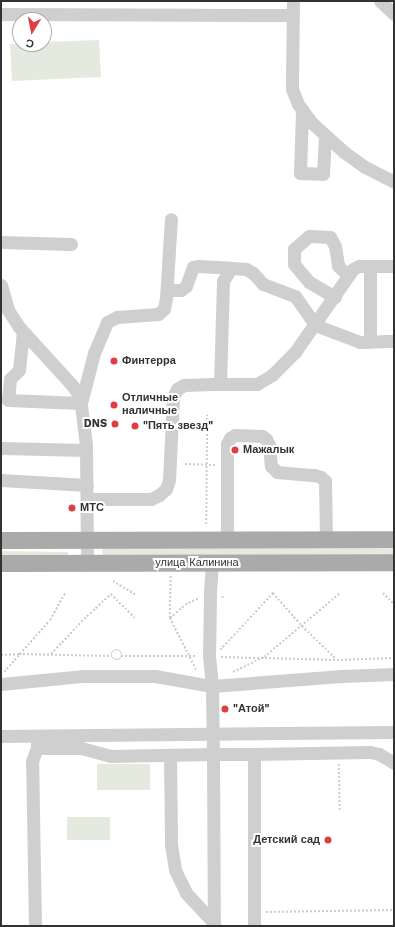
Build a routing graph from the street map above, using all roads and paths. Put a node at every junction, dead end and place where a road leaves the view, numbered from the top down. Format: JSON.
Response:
{"nodes":[{"id":1,"x":293,"y":1,"type":"edge"},
{"id":2,"x":380,"y":1,"type":"edge"},
{"id":3,"x":1,"y":14,"type":"edge"},
{"id":4,"x":394,"y":14,"type":"edge"},
{"id":5,"x":292,"y":15,"type":"junction"},
{"id":6,"x":302,"y":110,"type":"junction"},
{"id":7,"x":325,"y":135,"type":"junction"},
{"id":8,"x":394,"y":182,"type":"edge"},
{"id":9,"x":171,"y":219,"type":"dead end"},
{"id":10,"x":1,"y":242,"type":"edge"},
{"id":11,"x":71,"y":244,"type":"dead end"},
{"id":12,"x":370,"y":266,"type":"junction"},
{"id":13,"x":394,"y":266,"type":"edge"},
{"id":14,"x":231,"y":268,"type":"junction"},
{"id":15,"x":348,"y":275,"type":"junction"},
{"id":16,"x":309,"y":282,"type":"junction"},
{"id":17,"x":1,"y":285,"type":"edge"},
{"id":18,"x":167,"y":290,"type":"junction"},
{"id":19,"x":295,"y":296,"type":"junction"},
{"id":20,"x":335,"y":297,"type":"junction"},
{"id":21,"x":6,"y":312,"type":"edge"},
{"id":22,"x":315,"y":326,"type":"junction"},
{"id":23,"x":23,"y":332,"type":"junction"},
{"id":24,"x":394,"y":341,"type":"edge"},
{"id":25,"x":370,"y":342,"type":"junction"},
{"id":26,"x":220,"y":384,"type":"junction"},
{"id":27,"x":81,"y":403,"type":"junction"},
{"id":28,"x":207,"y":415,"type":"dead end"},
{"id":29,"x":1,"y":448,"type":"edge"},
{"id":30,"x":86,"y":450,"type":"junction"},
{"id":31,"x":185,"y":464,"type":"dead end"},
{"id":32,"x":206,"y":464,"type":"junction"},
{"id":33,"x":226,"y":465,"type":"junction"},
{"id":34,"x":1,"y":480,"type":"edge"},
{"id":35,"x":87,"y":485,"type":"junction"},
{"id":36,"x":87,"y":499,"type":"junction"},
{"id":37,"x":206,"y":524,"type":"dead end"},
{"id":38,"x":394,"y":539,"type":"edge"},
{"id":39,"x":1,"y":540,"type":"edge"},
{"id":40,"x":87,"y":540,"type":"junction"},
{"id":41,"x":227,"y":540,"type":"junction"},
{"id":42,"x":326,"y":540,"type":"junction"},
{"id":43,"x":394,"y":562,"type":"edge"},
{"id":44,"x":1,"y":563,"type":"edge"},
{"id":45,"x":87,"y":563,"type":"junction"},
{"id":46,"x":172,"y":563,"type":"junction"},
{"id":47,"x":212,"y":563,"type":"junction"},
{"id":48,"x":112,"y":581,"type":"dead end"},
{"id":49,"x":65,"y":593,"type":"dead end"},
{"id":50,"x":340,"y":593,"type":"dead end"},
{"id":51,"x":384,"y":593,"type":"dead end"},
{"id":52,"x":135,"y":594,"type":"dead end"},
{"id":53,"x":210,"y":595,"type":"junction"},
{"id":54,"x":394,"y":604,"type":"edge"},
{"id":55,"x":136,"y":618,"type":"dead end"},
{"id":56,"x":170,"y":618,"type":"junction"},
{"id":57,"x":302,"y":626,"type":"junction"},
{"id":58,"x":19,"y":654,"type":"junction"},
{"id":59,"x":50,"y":654,"type":"junction"},
{"id":60,"x":215,"y":654,"type":"junction"},
{"id":61,"x":1,"y":656,"type":"edge"},
{"id":62,"x":112,"y":656,"type":"junction"},
{"id":63,"x":121,"y":656,"type":"junction"},
{"id":64,"x":189,"y":656,"type":"junction"},
{"id":65,"x":264,"y":657,"type":"junction"},
{"id":66,"x":394,"y":658,"type":"edge"},
{"id":67,"x":336,"y":660,"type":"junction"},
{"id":68,"x":198,"y":674,"type":"dead end"},
{"id":69,"x":230,"y":674,"type":"dead end"},
{"id":70,"x":394,"y":674,"type":"edge"},
{"id":71,"x":1,"y":675,"type":"edge"},
{"id":72,"x":1,"y":684,"type":"edge"},
{"id":73,"x":212,"y":686,"type":"junction"},
{"id":74,"x":394,"y":732,"type":"edge"},
{"id":75,"x":212,"y":733,"type":"junction"},
{"id":76,"x":1,"y":736,"type":"edge"},
{"id":77,"x":37,"y":742,"type":"junction"},
{"id":78,"x":340,"y":752,"type":"junction"},
{"id":79,"x":213,"y":754,"type":"junction"},
{"id":80,"x":254,"y":754,"type":"junction"},
{"id":81,"x":170,"y":756,"type":"junction"},
{"id":82,"x":394,"y":763,"type":"edge"},
{"id":83,"x":340,"y":810,"type":"dead end"},
{"id":84,"x":394,"y":910,"type":"edge"},
{"id":85,"x":254,"y":913,"type":"junction"},
{"id":86,"x":214,"y":925,"type":"edge"},
{"id":87,"x":34,"y":926,"type":"edge"},
{"id":88,"x":254,"y":926,"type":"edge"}],
"edges":[{"from":1,"to":5,"type":"street"},
{"from":2,"to":4,"type":"street"},
{"from":3,"to":5,"type":"street"},
{"from":5,"to":6,"type":"street"},
{"from":6,"to":7,"type":"street"},
{"from":6,"to":7,"type":"street"},
{"from":7,"to":8,"type":"street"},
{"from":9,"to":18,"type":"street"},
{"from":10,"to":11,"type":"street"},
{"from":12,"to":13,"type":"street"},
{"from":12,"to":15,"type":"street"},
{"from":12,"to":25,"type":"street"},
{"from":14,"to":18,"type":"street"},
{"from":14,"to":19,"type":"street"},
{"from":14,"to":26,"type":"street"},
{"from":15,"to":16,"type":"street"},
{"from":15,"to":20,"type":"street"},
{"from":16,"to":19,"type":"street"},
{"from":16,"to":20,"type":"street"},
{"from":17,"to":21,"type":"street"},
{"from":18,"to":27,"type":"street"},
{"from":19,"to":22,"type":"street"},
{"from":20,"to":22,"type":"street"},
{"from":21,"to":23,"type":"street"},
{"from":22,"to":25,"type":"street"},
{"from":22,"to":26,"type":"street"},
{"from":23,"to":27,"type":"street"},
{"from":23,"to":27,"type":"street"},
{"from":24,"to":25,"type":"street"},
{"from":26,"to":36,"type":"street"},
{"from":27,"to":30,"type":"street"},
{"from":28,"to":32,"type":"path"},
{"from":29,"to":30,"type":"street"},
{"from":30,"to":35,"type":"street"},
{"from":31,"to":32,"type":"path"},
{"from":32,"to":33,"type":"path"},
{"from":32,"to":37,"type":"path"},
{"from":33,"to":41,"type":"street"},
{"from":33,"to":42,"type":"street"},
{"from":34,"to":35,"type":"street"},
{"from":35,"to":36,"type":"street"},
{"from":36,"to":40,"type":"street"},
{"from":38,"to":42,"type":"main road","name":"улица Калинина"},
{"from":39,"to":40,"type":"main road","name":"улица Калинина"},
{"from":40,"to":41,"type":"main road","name":"улица Калинина"},
{"from":40,"to":45,"type":"street"},
{"from":41,"to":42,"type":"main road","name":"улица Калинина"},
{"from":43,"to":47,"type":"main road","name":"улица Калинина"},
{"from":44,"to":45,"type":"main road","name":"улица Калинина"},
{"from":45,"to":46,"type":"main road","name":"улица Калинина"},
{"from":46,"to":47,"type":"main road","name":"улица Калинина"},
{"from":46,"to":56,"type":"path"},
{"from":47,"to":53,"type":"street"},
{"from":48,"to":52,"type":"path"},
{"from":49,"to":58,"type":"path"},
{"from":50,"to":57,"type":"path"},
{"from":51,"to":54,"type":"path"},
{"from":53,"to":56,"type":"path"},
{"from":53,"to":60,"type":"street"},
{"from":55,"to":59,"type":"path"},
{"from":56,"to":64,"type":"path"},
{"from":57,"to":60,"type":"path"},
{"from":57,"to":65,"type":"path"},
{"from":57,"to":67,"type":"path"},
{"from":58,"to":59,"type":"path"},
{"from":58,"to":61,"type":"path"},
{"from":58,"to":71,"type":"path"},
{"from":59,"to":62,"type":"path"},
{"from":60,"to":64,"type":"path"},
{"from":60,"to":65,"type":"path"},
{"from":60,"to":73,"type":"street"},
{"from":62,"to":63,"type":"path"},
{"from":62,"to":63,"type":"path"},
{"from":63,"to":64,"type":"path"},
{"from":64,"to":68,"type":"path"},
{"from":65,"to":67,"type":"path"},
{"from":65,"to":69,"type":"path"},
{"from":66,"to":67,"type":"path"},
{"from":70,"to":73,"type":"street"},
{"from":72,"to":73,"type":"street"},
{"from":73,"to":75,"type":"street"},
{"from":74,"to":75,"type":"street"},
{"from":75,"to":77,"type":"street"},
{"from":75,"to":79,"type":"street"},
{"from":76,"to":77,"type":"street"},
{"from":77,"to":81,"type":"street"},
{"from":77,"to":87,"type":"street"},
{"from":78,"to":80,"type":"street"},
{"from":78,"to":82,"type":"street"},
{"from":78,"to":83,"type":"path"},
{"from":79,"to":80,"type":"street"},
{"from":79,"to":81,"type":"street"},
{"from":79,"to":86,"type":"street"},
{"from":80,"to":85,"type":"street"},
{"from":81,"to":86,"type":"street"},
{"from":84,"to":85,"type":"path"},
{"from":85,"to":88,"type":"street"}]}
